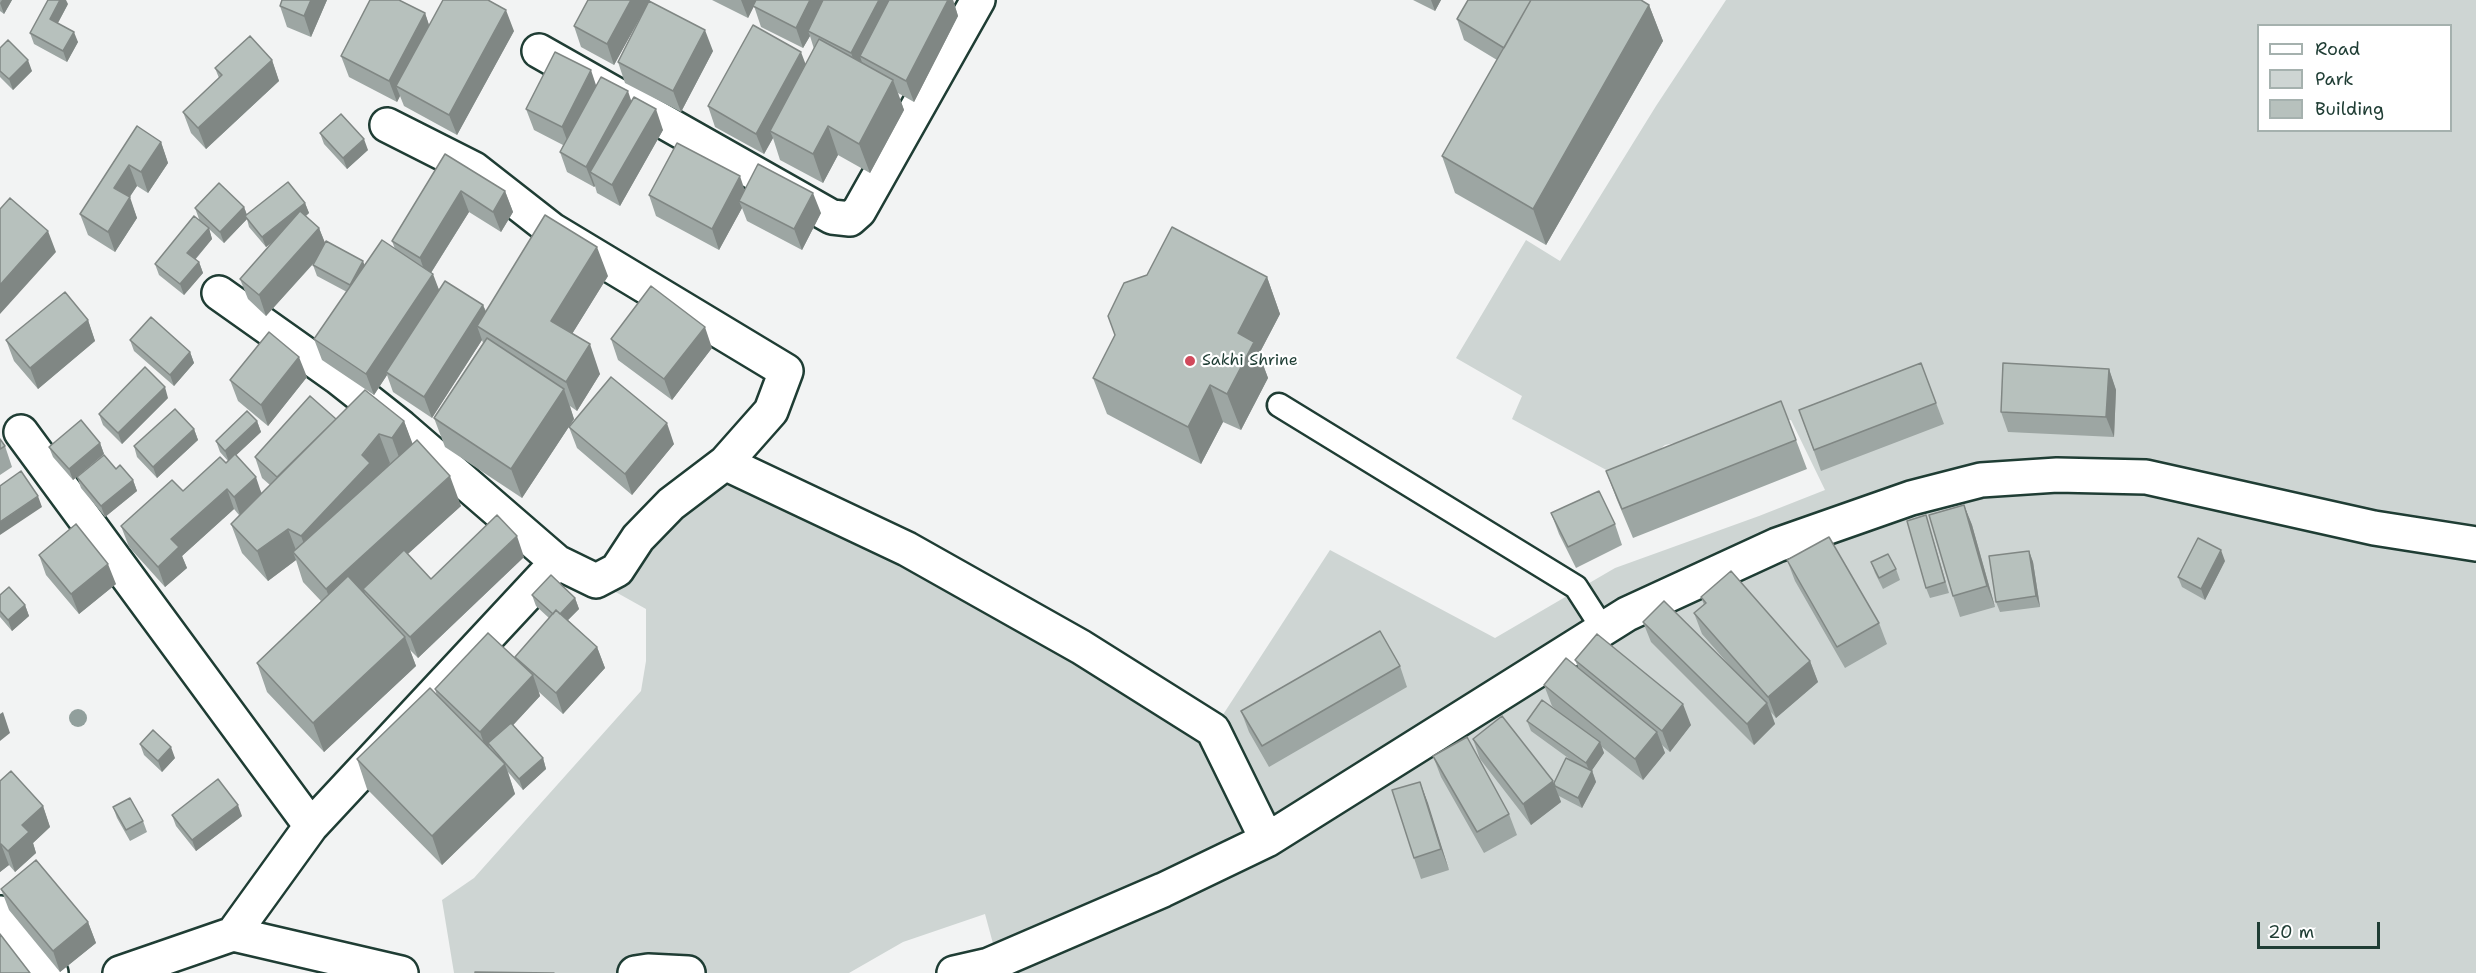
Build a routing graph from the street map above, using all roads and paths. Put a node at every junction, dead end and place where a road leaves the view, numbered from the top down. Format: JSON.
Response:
{"nodes":[{"id":1,"x":966,"y":4,"type":"edge"},
{"id":2,"x":539,"y":51,"type":"dead end"},
{"id":3,"x":387,"y":125,"type":"dead end"},
{"id":4,"x":219,"y":293,"type":"dead end"},
{"id":5,"x":1279,"y":405,"type":"dead end"},
{"id":6,"x":21,"y":432,"type":"dead end"},
{"id":7,"x":725,"y":463,"type":"junction"},
{"id":8,"x":2476,"y":544,"type":"edge"},
{"id":9,"x":557,"y":562,"type":"junction"},
{"id":10,"x":1603,"y":629,"type":"junction"},
{"id":11,"x":311,"y":826,"type":"junction"},
{"id":12,"x":1267,"y":840,"type":"junction"},
{"id":13,"x":0,"y":913,"type":"edge"},
{"id":14,"x":233,"y":934,"type":"junction"},
{"id":15,"x":51,"y":973,"type":"edge"},
{"id":16,"x":120,"y":973,"type":"edge"},
{"id":17,"x":401,"y":973,"type":"edge"},
{"id":18,"x":635,"y":973,"type":"edge"},
{"id":19,"x":688,"y":973,"type":"edge"},
{"id":20,"x":954,"y":973,"type":"edge"}],
"edges":[{"from":1,"to":2,"type":"street"},
{"from":3,"to":7,"type":"street"},
{"from":4,"to":9,"type":"street"},
{"from":5,"to":10,"type":"lane"},
{"from":6,"to":11,"type":"street"},
{"from":7,"to":9,"type":"street"},
{"from":7,"to":12,"type":"street"},
{"from":8,"to":10,"type":"street"},
{"from":9,"to":11,"type":"street"},
{"from":10,"to":12,"type":"street"},
{"from":11,"to":14,"type":"street"},
{"from":12,"to":20,"type":"street"},
{"from":13,"to":15,"type":"street"},
{"from":14,"to":16,"type":"street"},
{"from":14,"to":17,"type":"street"},
{"from":18,"to":19,"type":"street"}]}
